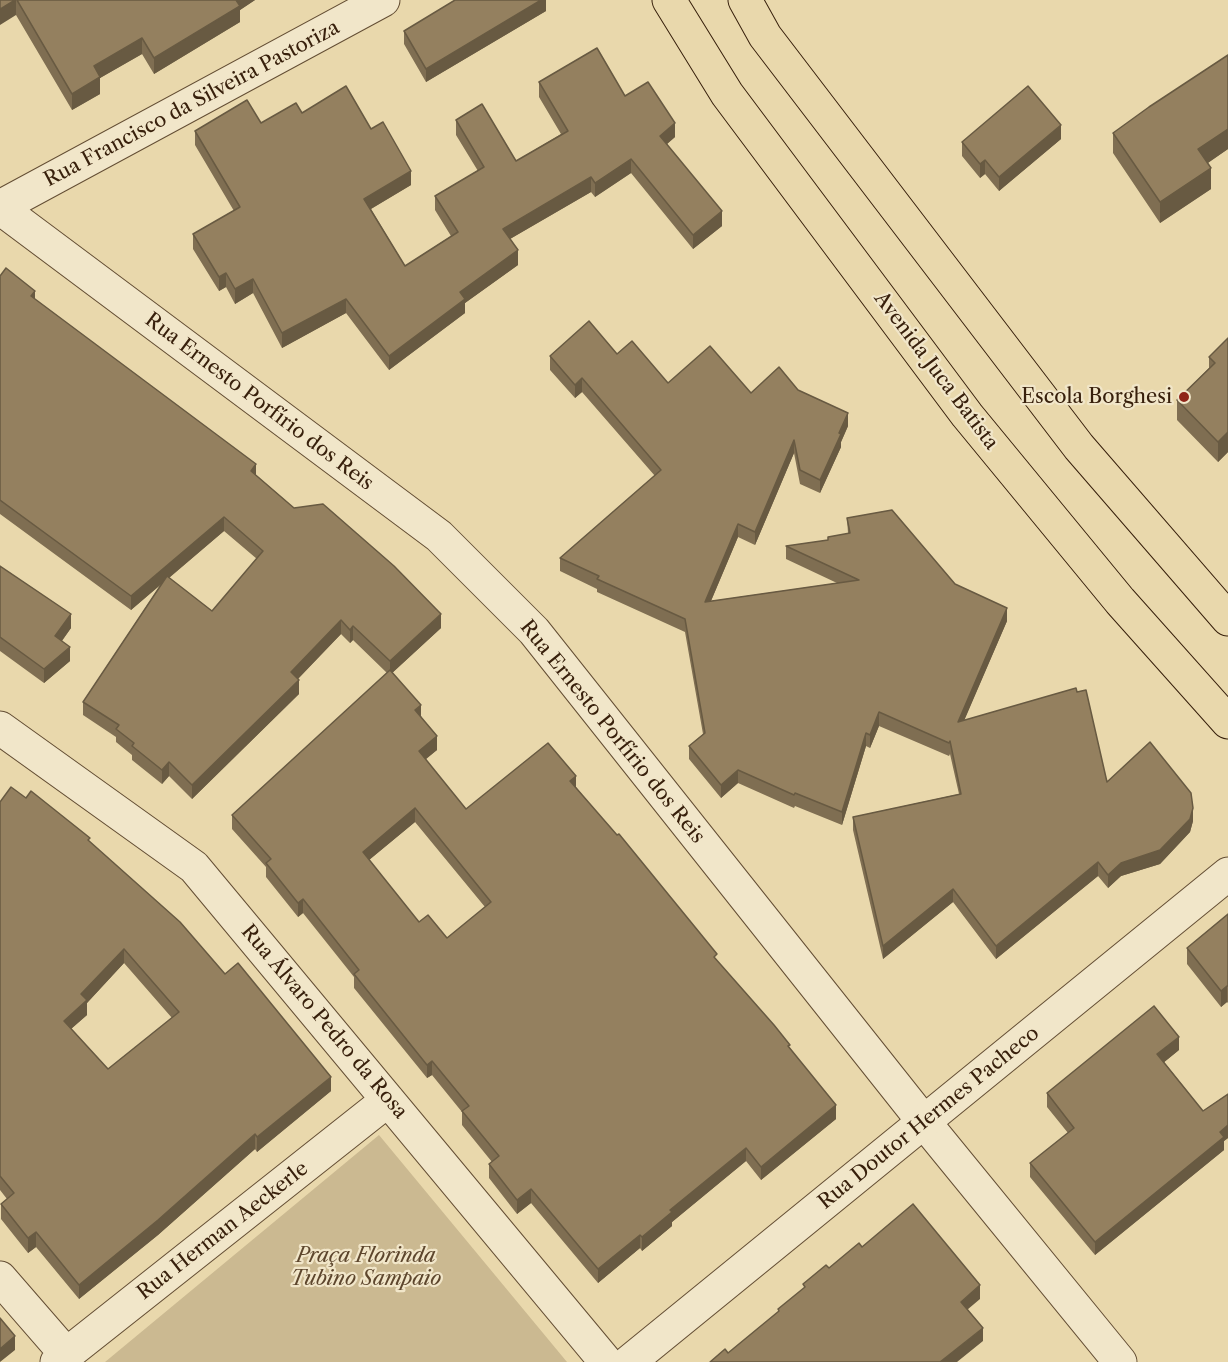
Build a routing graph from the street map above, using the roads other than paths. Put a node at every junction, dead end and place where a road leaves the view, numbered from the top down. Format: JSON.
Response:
{"nodes":[{"id":1,"x":383,"y":0,"type":"edge"},
{"id":2,"x":669,"y":0,"type":"edge"},
{"id":3,"x":745,"y":0,"type":"edge"},
{"id":4,"x":0,"y":208,"type":"edge"},
{"id":5,"x":1228,"y":619,"type":"edge"},
{"id":6,"x":1228,"y":722,"type":"edge"},
{"id":7,"x":0,"y":728,"type":"edge"},
{"id":8,"x":1228,"y":874,"type":"edge"},
{"id":9,"x":388,"y":1100,"type":"junction"},
{"id":10,"x":924,"y":1122,"type":"junction"},
{"id":11,"x":0,"y":1278,"type":"edge"},
{"id":12,"x":62,"y":1358,"type":"edge"},
{"id":13,"x":606,"y":1362,"type":"edge"},
{"id":14,"x":629,"y":1362,"type":"edge"},
{"id":15,"x":1120,"y":1362,"type":"edge"}],
"edges":[{"from":1,"to":4,"type":"street","name":"Rua Francisco da Silveira Pastoriza"},
{"from":2,"to":6,"type":"main road","name":"Avenida Juca Batista"},
{"from":3,"to":5,"type":"main road"},
{"from":4,"to":10,"type":"street","name":"Rua Ernesto Porfírio dos Reis"},
{"from":7,"to":9,"type":"street","name":"Rua Álvaro Pedro da Rosa"},
{"from":8,"to":10,"type":"street","name":"Rua Doutor Hermes Pacheco"},
{"from":9,"to":12,"type":"street","name":"Rua Herman Aeckerle"},
{"from":9,"to":13,"type":"street","name":"Rua Álvaro Pedro da Rosa"},
{"from":10,"to":14,"type":"street","name":"Rua Doutor Hermes Pacheco"},
{"from":10,"to":15,"type":"street","name":"Rua Ernesto Porfírio dos Reis"},
{"from":11,"to":12,"type":"street"}]}
